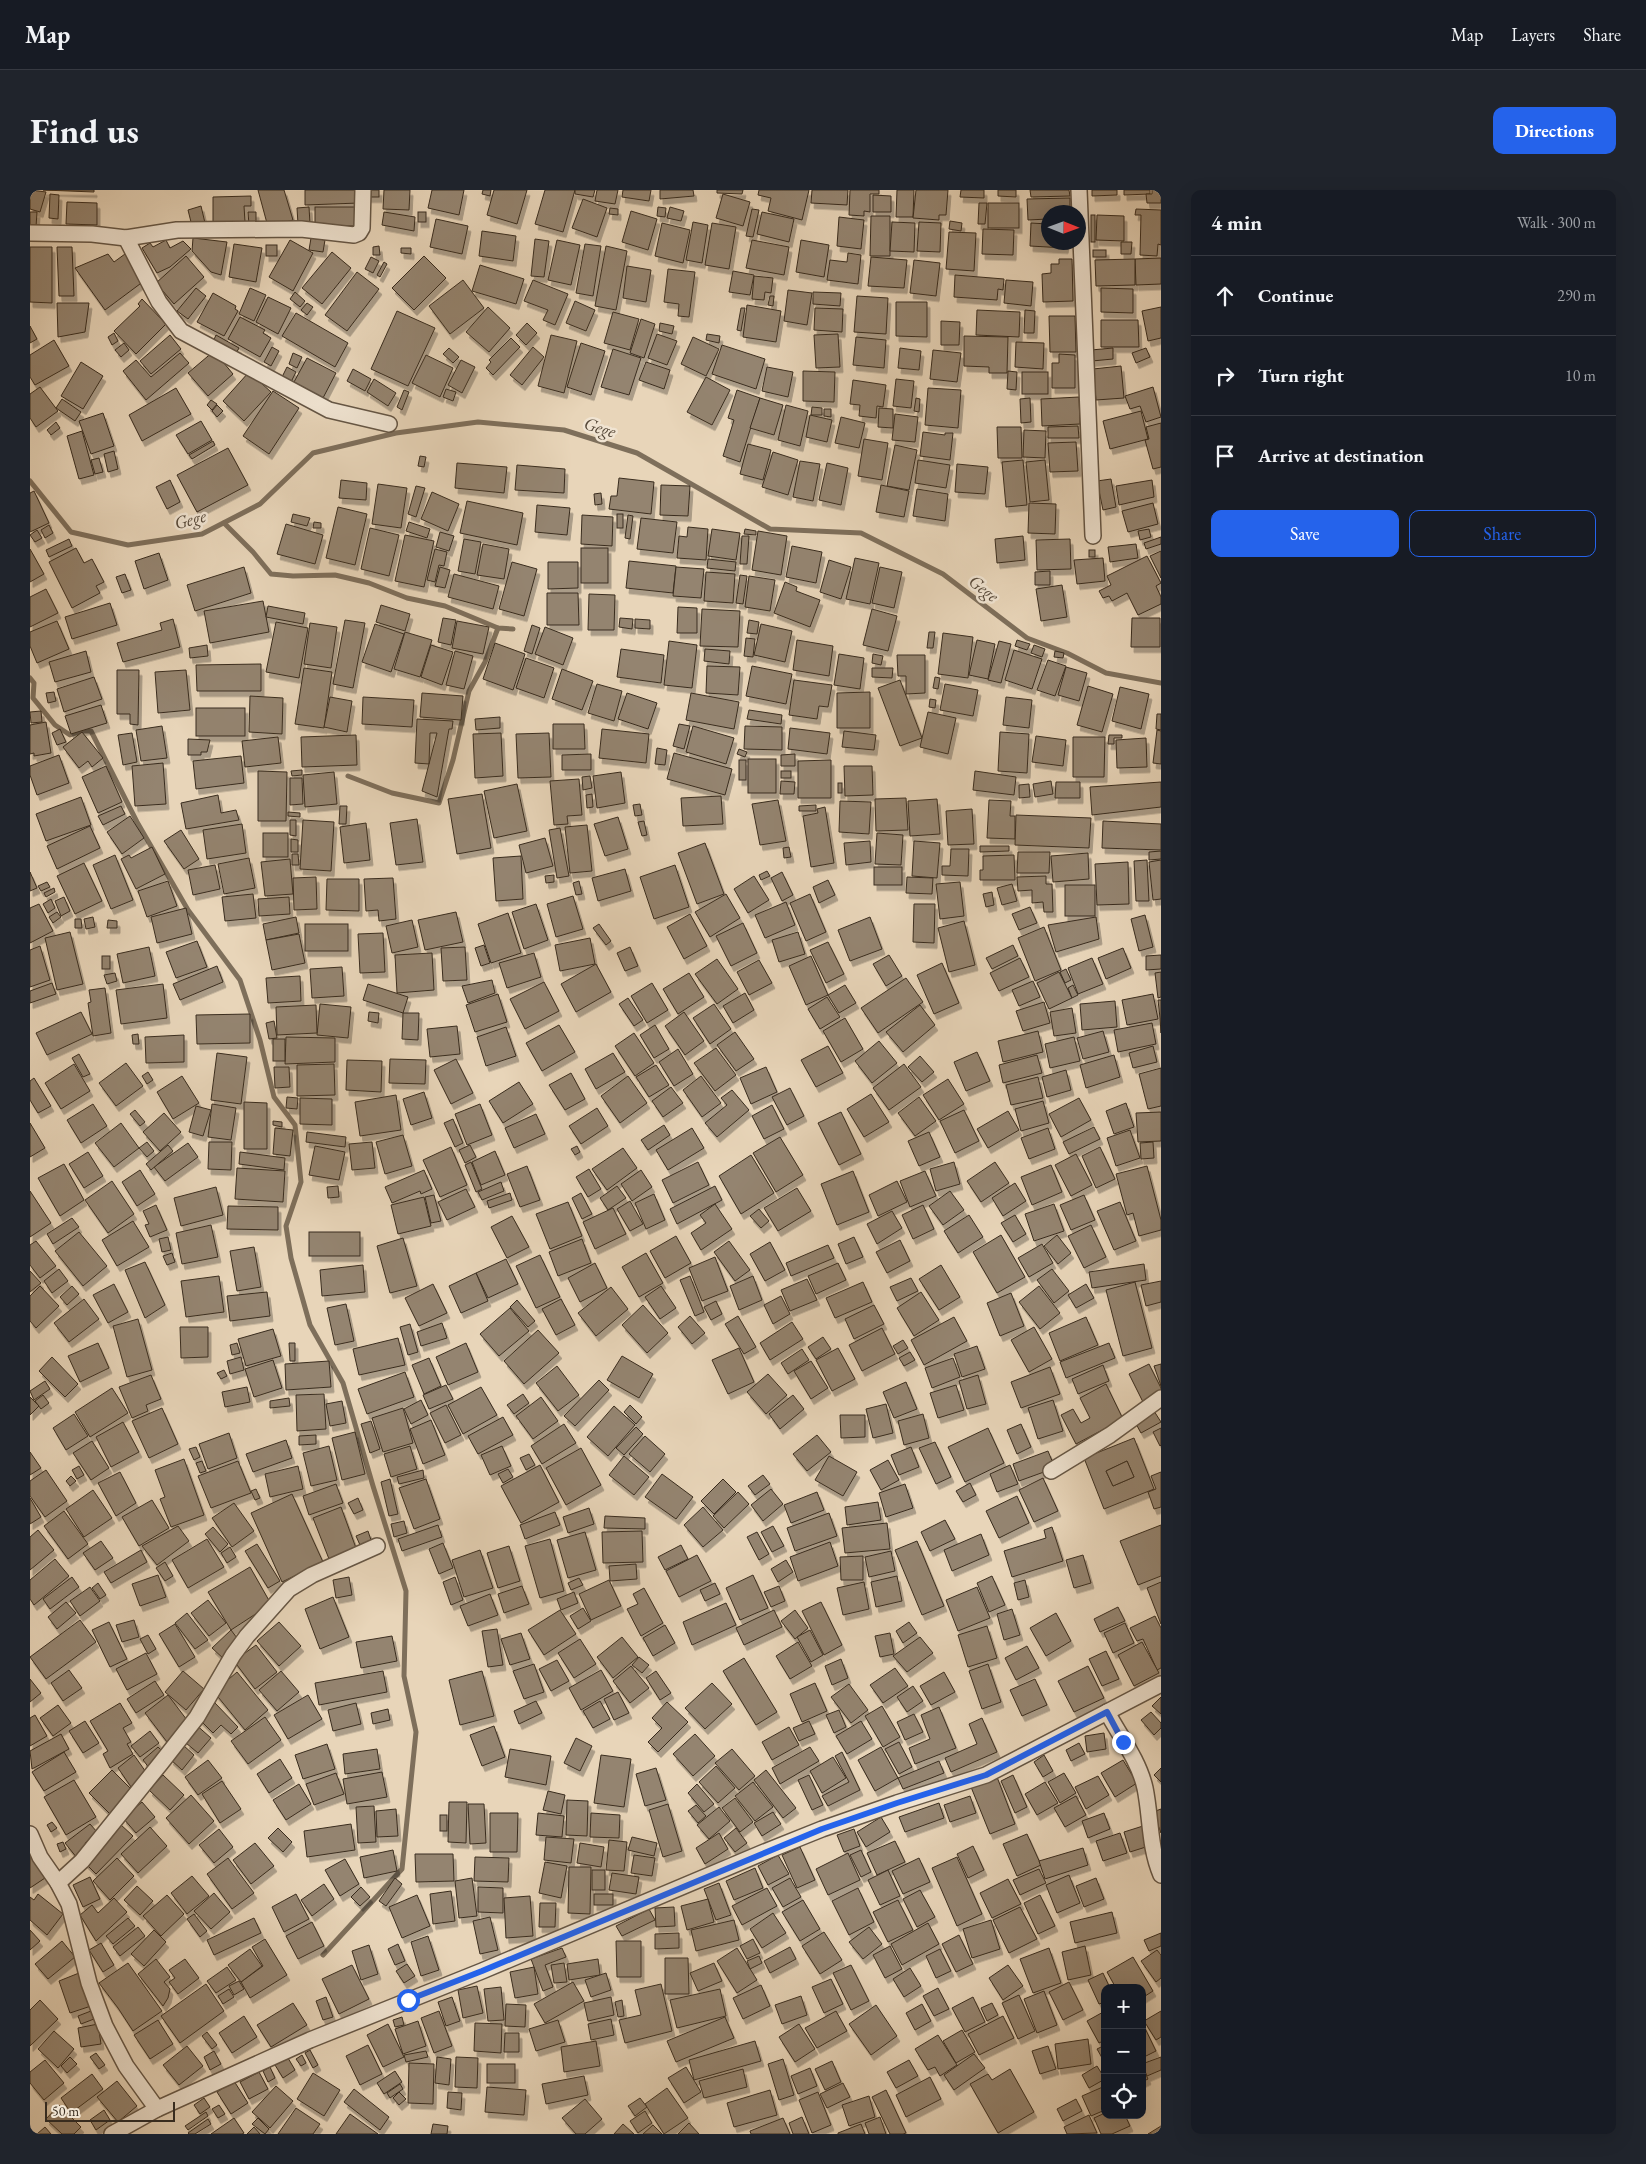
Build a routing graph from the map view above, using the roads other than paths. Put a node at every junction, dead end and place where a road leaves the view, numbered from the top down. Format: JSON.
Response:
{"nodes":[{"id":1,"x":363,"y":190,"type":"edge"},
{"id":2,"x":1079,"y":190,"type":"edge"},
{"id":3,"x":30,"y":233,"type":"edge"},
{"id":4,"x":126,"y":238,"type":"junction"},
{"id":5,"x":389,"y":424,"type":"dead end"},
{"id":6,"x":1093,"y":536,"type":"dead end"},
{"id":7,"x":1161,"y":1398,"type":"edge"},
{"id":8,"x":1051,"y":1471,"type":"dead end"},
{"id":9,"x":377,"y":1546,"type":"dead end"},
{"id":10,"x":1161,"y":1684,"type":"edge"},
{"id":11,"x":1107,"y":1712,"type":"junction"},
{"id":12,"x":30,"y":1834,"type":"edge"},
{"id":13,"x":1161,"y":1875,"type":"edge"},
{"id":14,"x":58,"y":1883,"type":"junction"},
{"id":15,"x":157,"y":2108,"type":"junction"},
{"id":16,"x":112,"y":2134,"type":"edge"}],
"edges":[{"from":1,"to":4,"type":"street"},
{"from":2,"to":6,"type":"street"},
{"from":3,"to":4,"type":"street"},
{"from":4,"to":5,"type":"street"},
{"from":7,"to":8,"type":"street"},
{"from":9,"to":14,"type":"street"},
{"from":10,"to":11,"type":"street"},
{"from":11,"to":13,"type":"street"},
{"from":11,"to":15,"type":"street"},
{"from":12,"to":14,"type":"street"},
{"from":14,"to":15,"type":"street"},
{"from":15,"to":16,"type":"street"}]}
